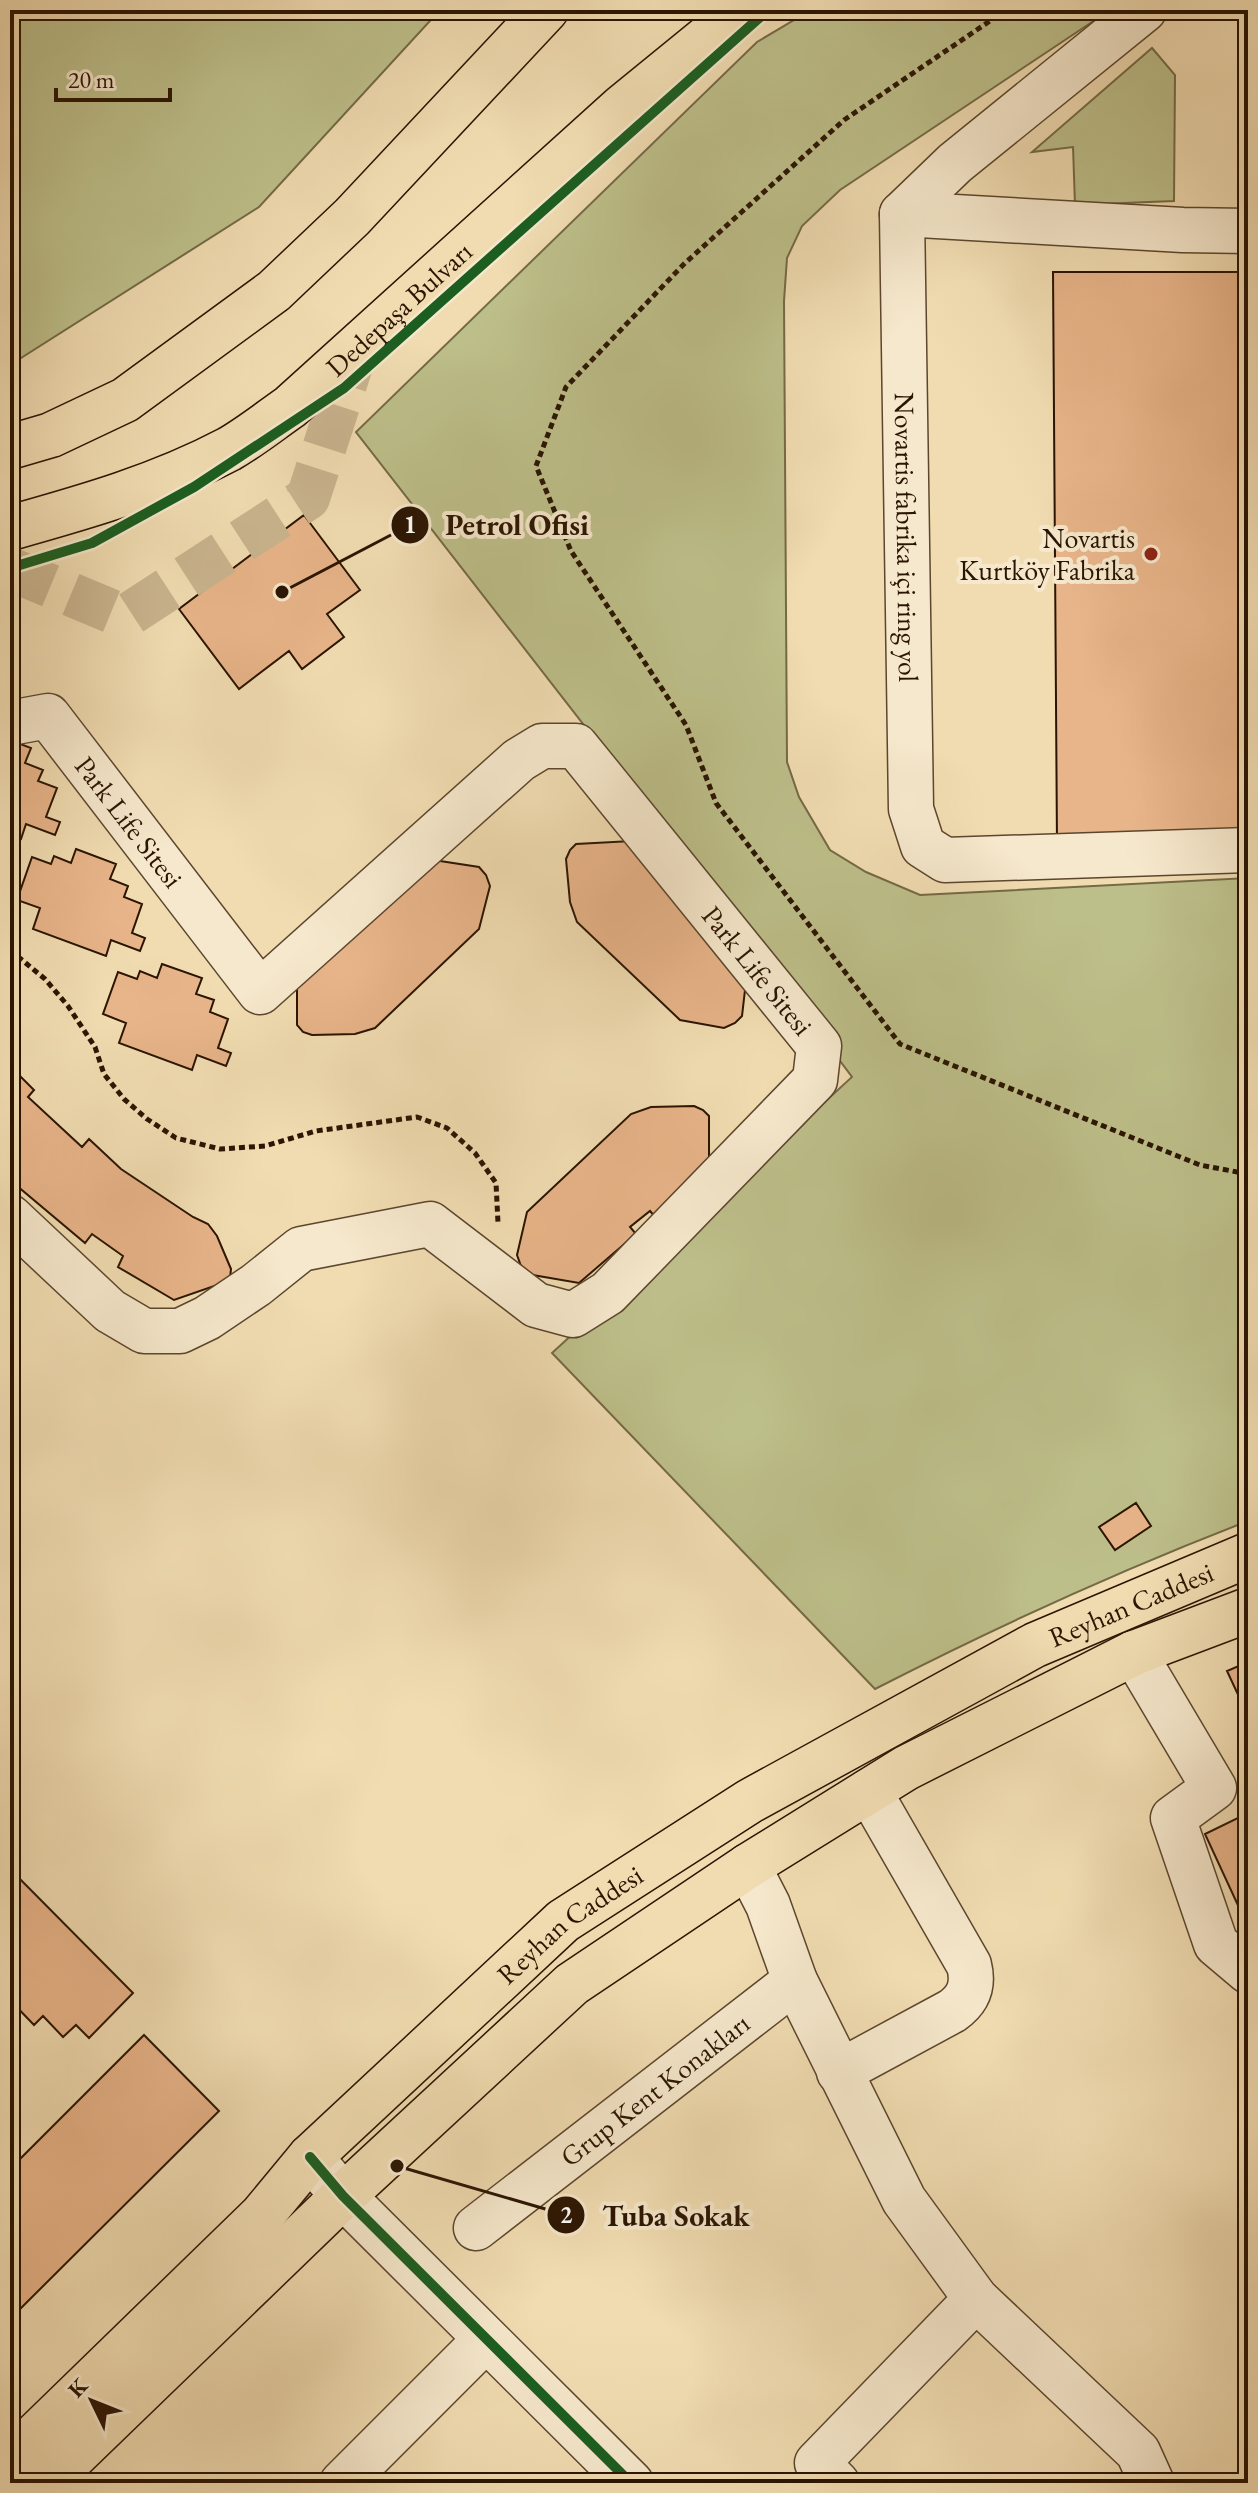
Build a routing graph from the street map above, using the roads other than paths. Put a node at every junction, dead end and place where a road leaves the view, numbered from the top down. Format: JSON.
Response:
{"nodes":[{"id":1,"x":546,"y":10,"type":"edge"},
{"id":2,"x":697,"y":10,"type":"edge"},
{"id":3,"x":741,"y":10,"type":"edge"},
{"id":4,"x":1144,"y":10,"type":"edge"},
{"id":5,"x":677,"y":62,"type":"junction"},
{"id":6,"x":902,"y":214,"type":"junction"},
{"id":7,"x":1248,"y":231,"type":"edge"},
{"id":8,"x":10,"y":447,"type":"edge"},
{"id":9,"x":10,"y":528,"type":"edge"},
{"id":10,"x":10,"y":723,"type":"edge"},
{"id":11,"x":1248,"y":850,"type":"edge"},
{"id":12,"x":10,"y":1217,"type":"edge"},
{"id":13,"x":1248,"y":1555,"type":"edge"},
{"id":14,"x":1248,"y":1610,"type":"edge"},
{"id":15,"x":1134,"y":1653,"type":"junction"},
{"id":16,"x":1231,"y":1781,"type":"edge"},
{"id":17,"x":869,"y":1791,"type":"junction"},
{"id":18,"x":748,"y":1866,"type":"junction"},
{"id":19,"x":1248,"y":1971,"type":"edge"},
{"id":20,"x":795,"y":1981,"type":"junction"},
{"id":21,"x":839,"y":2072,"type":"junction"},
{"id":22,"x":310,"y":2157,"type":"junction"},
{"id":23,"x":343,"y":2196,"type":"junction"},
{"id":24,"x":476,"y":2228,"type":"dead end"},
{"id":25,"x":976,"y":2299,"type":"junction"},
{"id":26,"x":485,"y":2340,"type":"junction"},
{"id":27,"x":10,"y":2460,"type":"edge"},
{"id":28,"x":46,"y":2483,"type":"edge"},
{"id":29,"x":342,"y":2483,"type":"edge"},
{"id":30,"x":630,"y":2483,"type":"edge"},
{"id":31,"x":837,"y":2483,"type":"edge"},
{"id":32,"x":1152,"y":2483,"type":"edge"}],
"edges":[{"from":1,"to":8,"type":"main road"},
{"from":2,"to":5,"type":"main road"},
{"from":3,"to":5,"type":"main road","name":"Dedepaşa Bulvarı"},
{"from":4,"to":6,"type":"street"},
{"from":5,"to":9,"type":"main road","name":"Dedepaşa Bulvarı"},
{"from":6,"to":7,"type":"street"},
{"from":6,"to":11,"type":"street","name":"Novartis fabrika içi ring yol"},
{"from":10,"to":12,"type":"street","name":"Park Life Sitesi"},
{"from":13,"to":22,"type":"main road","name":"Reyhan Caddesi"},
{"from":14,"to":15,"type":"main road","name":"Reyhan Caddesi"},
{"from":15,"to":16,"type":"street"},
{"from":15,"to":17,"type":"main road","name":"Reyhan Caddesi"},
{"from":16,"to":19,"type":"street"},
{"from":17,"to":18,"type":"main road","name":"Reyhan Caddesi"},
{"from":17,"to":21,"type":"street"},
{"from":18,"to":20,"type":"street"},
{"from":18,"to":23,"type":"main road","name":"Reyhan Caddesi"},
{"from":20,"to":21,"type":"street"},
{"from":20,"to":24,"type":"street","name":"Grup Kent Konakları"},
{"from":21,"to":25,"type":"street"},
{"from":22,"to":23,"type":"street"},
{"from":22,"to":27,"type":"main road","name":"Reyhan Caddesi"},
{"from":23,"to":26,"type":"street"},
{"from":23,"to":28,"type":"main road","name":"Reyhan Caddesi"},
{"from":25,"to":31,"type":"street"},
{"from":25,"to":32,"type":"street"},
{"from":26,"to":29,"type":"street"},
{"from":26,"to":30,"type":"street"}]}
